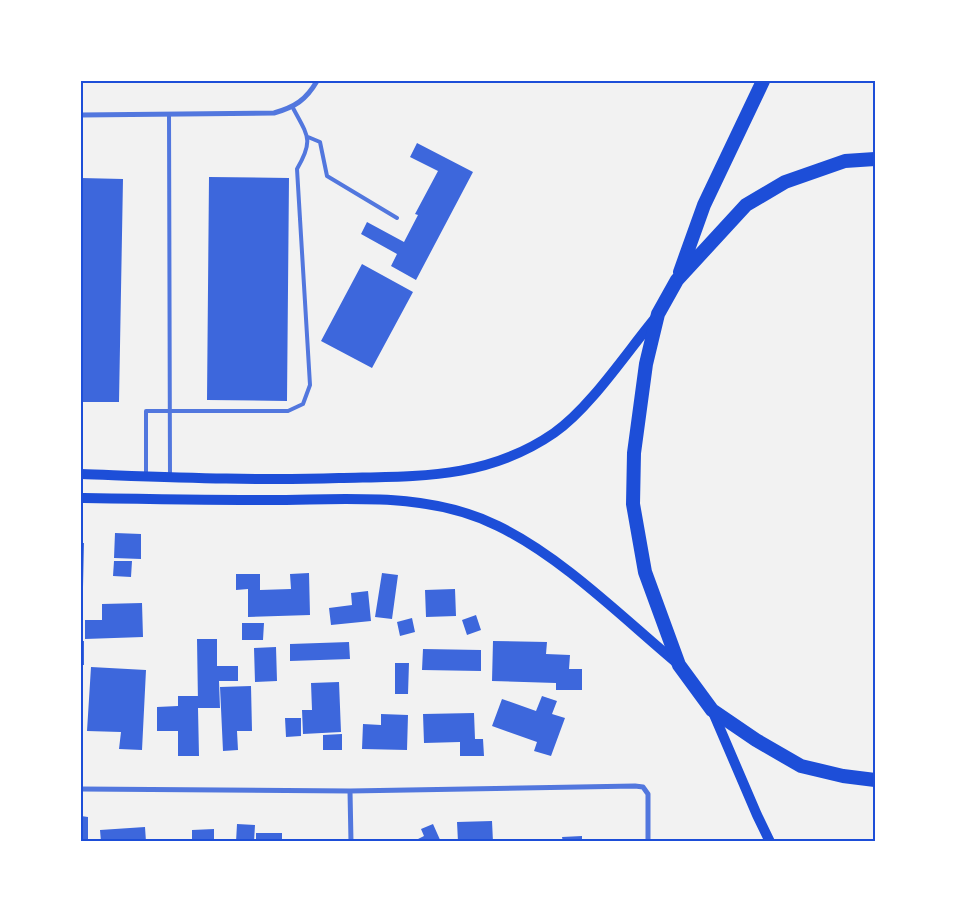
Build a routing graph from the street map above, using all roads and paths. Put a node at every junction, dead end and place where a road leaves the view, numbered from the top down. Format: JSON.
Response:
{"nodes":[{"id":1,"x":317,"y":81,"type":"edge"},
{"id":2,"x":763,"y":81,"type":"edge"},
{"id":3,"x":293,"y":108,"type":"junction"},
{"id":4,"x":169,"y":114,"type":"junction"},
{"id":5,"x":81,"y":115,"type":"edge"},
{"id":6,"x":308,"y":137,"type":"junction"},
{"id":7,"x":875,"y":159,"type":"edge"},
{"id":8,"x":397,"y":218,"type":"dead end"},
{"id":9,"x":677,"y":280,"type":"junction"},
{"id":10,"x":658,"y":314,"type":"junction"},
{"id":11,"x":170,"y":411,"type":"junction"},
{"id":12,"x":81,"y":474,"type":"edge"},
{"id":13,"x":146,"y":476,"type":"junction"},
{"id":14,"x":170,"y":477,"type":"junction"},
{"id":15,"x":81,"y":498,"type":"edge"},
{"id":16,"x":679,"y":665,"type":"junction"},
{"id":17,"x":712,"y":710,"type":"junction"},
{"id":18,"x":875,"y":780,"type":"edge"},
{"id":19,"x":81,"y":789,"type":"edge"},
{"id":20,"x":350,"y":791,"type":"junction"},
{"id":21,"x":351,"y":842,"type":"edge"},
{"id":22,"x":648,"y":842,"type":"edge"},
{"id":23,"x":770,"y":842,"type":"edge"}],
"edges":[{"from":1,"to":3,"type":"street"},
{"from":2,"to":9,"type":"highway"},
{"from":3,"to":4,"type":"street"},
{"from":3,"to":6,"type":"lane"},
{"from":4,"to":5,"type":"street"},
{"from":4,"to":11,"type":"lane"},
{"from":6,"to":8,"type":"lane"},
{"from":6,"to":11,"type":"lane"},
{"from":7,"to":9,"type":"highway"},
{"from":9,"to":10,"type":"highway"},
{"from":10,"to":14,"type":"main road"},
{"from":10,"to":16,"type":"highway"},
{"from":11,"to":13,"type":"lane"},
{"from":11,"to":14,"type":"lane"},
{"from":12,"to":13,"type":"main road"},
{"from":13,"to":14,"type":"main road"},
{"from":15,"to":16,"type":"main road"},
{"from":16,"to":17,"type":"highway"},
{"from":17,"to":18,"type":"highway"},
{"from":17,"to":23,"type":"main road"},
{"from":19,"to":20,"type":"street"},
{"from":20,"to":21,"type":"street"},
{"from":20,"to":22,"type":"street"}]}
